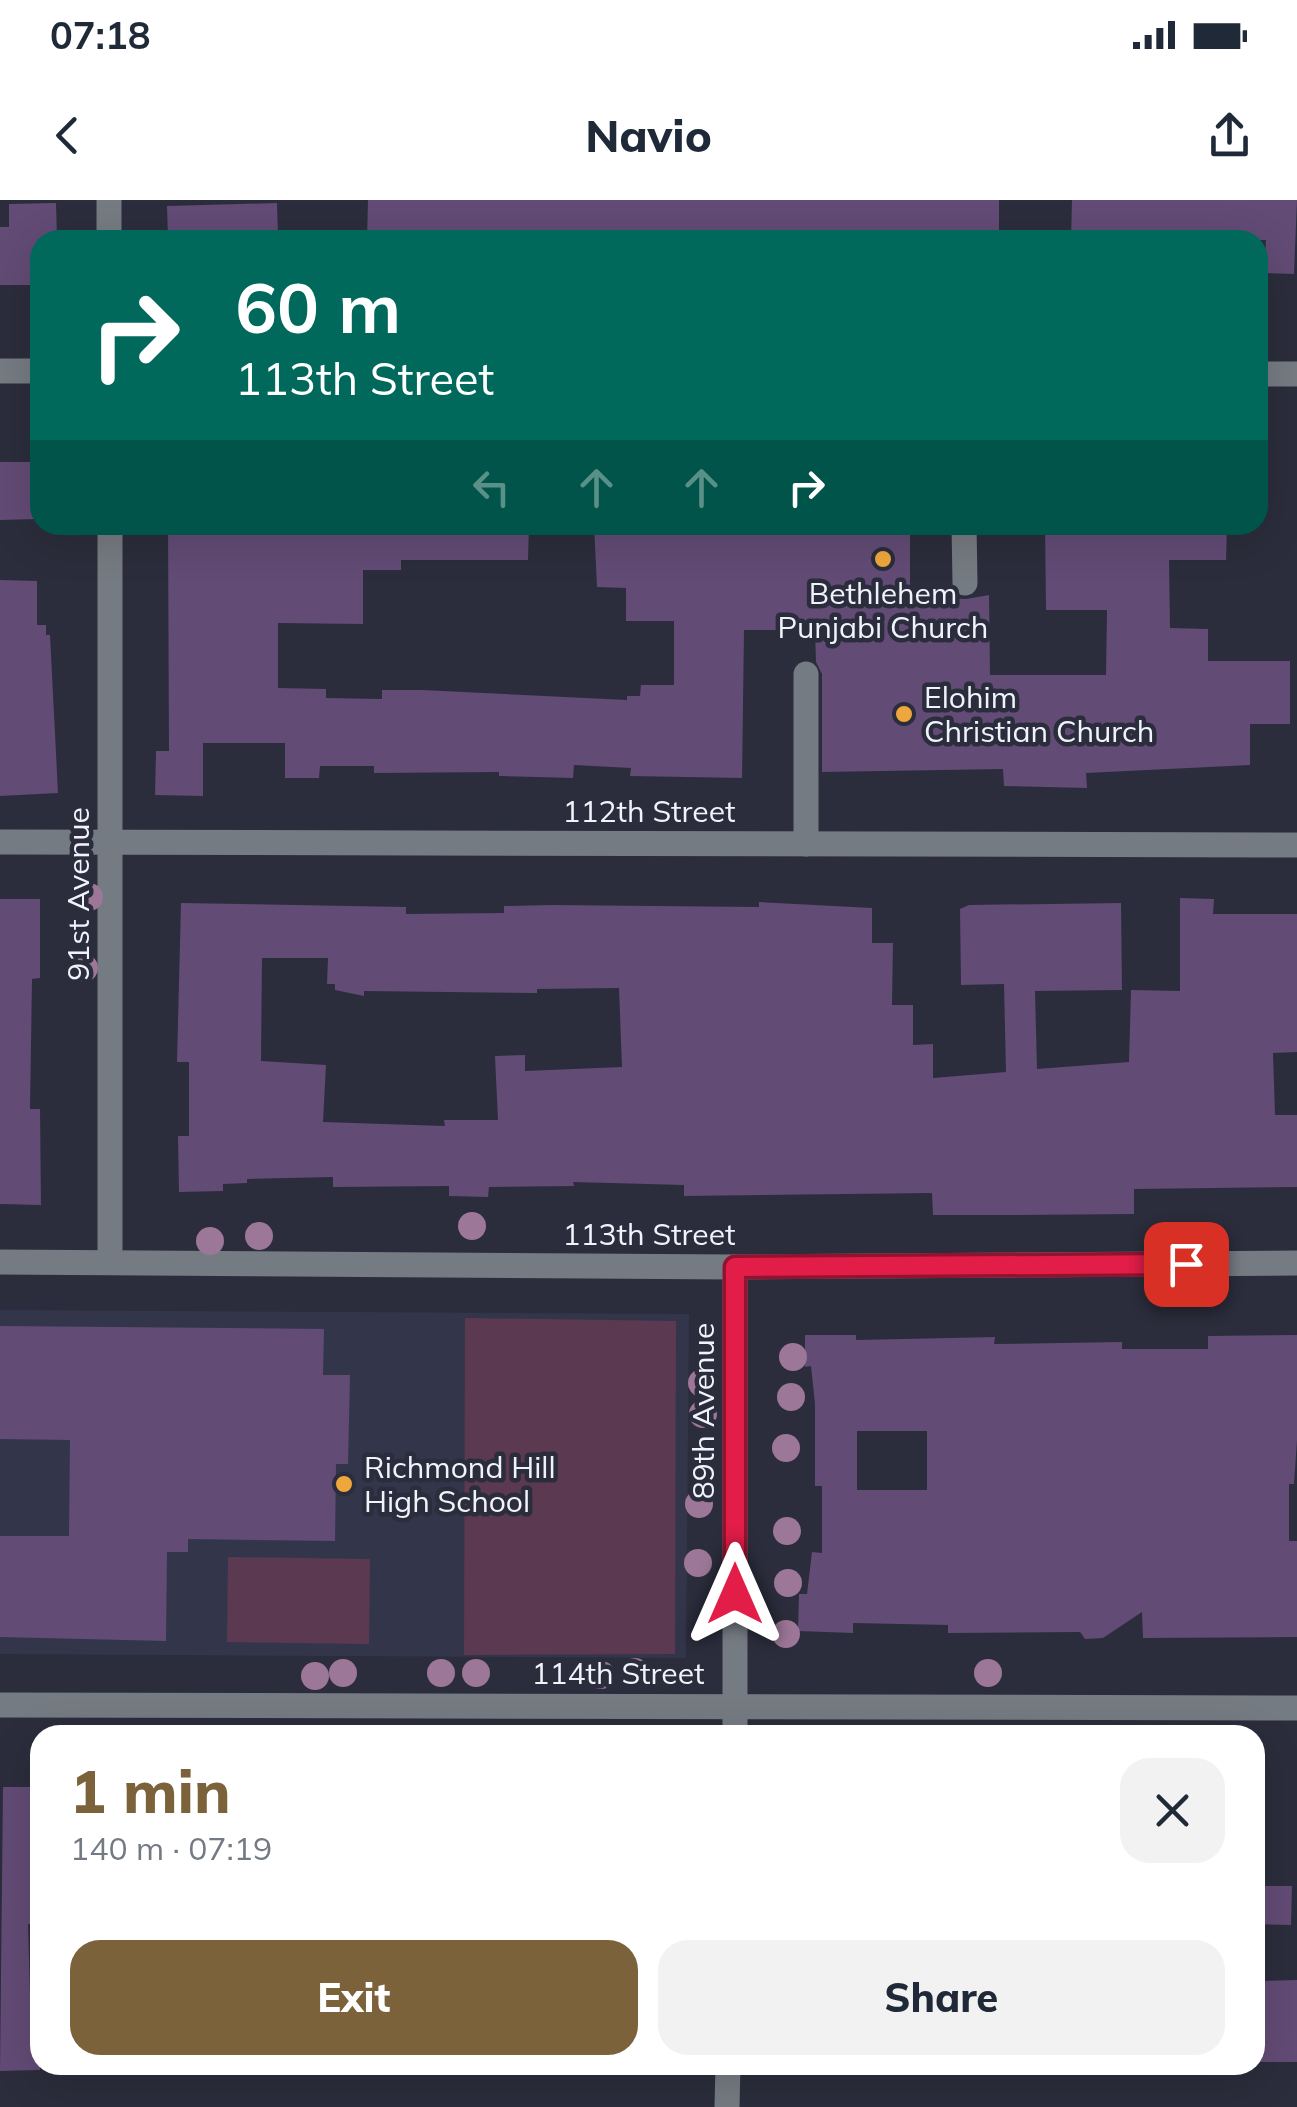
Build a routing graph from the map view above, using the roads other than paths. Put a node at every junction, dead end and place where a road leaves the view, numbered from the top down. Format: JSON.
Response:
{"nodes":[{"id":1,"x":110,"y":200,"type":"edge"},
{"id":2,"x":110,"y":230,"type":"edge"},
{"id":3,"x":0,"y":371,"type":"edge"},
{"id":4,"x":30,"y":371,"type":"edge"},
{"id":5,"x":1268,"y":374,"type":"edge"},
{"id":6,"x":1297,"y":374,"type":"edge"},
{"id":7,"x":110,"y":535,"type":"edge"},
{"id":8,"x":964,"y":535,"type":"edge"},
{"id":9,"x":965,"y":583,"type":"dead end"},
{"id":10,"x":806,"y":674,"type":"dead end"},
{"id":11,"x":0,"y":842,"type":"edge"},
{"id":12,"x":111,"y":842,"type":"junction"},
{"id":13,"x":806,"y":844,"type":"junction"},
{"id":14,"x":1297,"y":845,"type":"edge"},
{"id":15,"x":0,"y":1262,"type":"edge"},
{"id":16,"x":110,"y":1262,"type":"junction"},
{"id":17,"x":1297,"y":1264,"type":"edge"},
{"id":18,"x":735,"y":1267,"type":"junction"},
{"id":19,"x":0,"y":1705,"type":"edge"},
{"id":20,"x":735,"y":1705,"type":"junction"},
{"id":21,"x":1297,"y":1708,"type":"edge"},
{"id":22,"x":734,"y":1725,"type":"edge"},
{"id":23,"x":728,"y":2075,"type":"edge"},
{"id":24,"x":727,"y":2107,"type":"edge"}],
"edges":[{"from":1,"to":2,"type":"street"},
{"from":3,"to":4,"type":"street"},
{"from":5,"to":6,"type":"street"},
{"from":7,"to":12,"type":"street","name":"91st Avenue"},
{"from":8,"to":9,"type":"street"},
{"from":10,"to":13,"type":"street"},
{"from":11,"to":12,"type":"street","name":"112th Street"},
{"from":12,"to":13,"type":"street","name":"112th Street"},
{"from":12,"to":16,"type":"street","name":"91st Avenue"},
{"from":13,"to":14,"type":"street","name":"112th Street"},
{"from":15,"to":16,"type":"street","name":"113th Street"},
{"from":16,"to":18,"type":"street","name":"113th Street"},
{"from":17,"to":18,"type":"street","name":"113th Street"},
{"from":18,"to":20,"type":"street","name":"89th Avenue"},
{"from":19,"to":20,"type":"street","name":"114th Street"},
{"from":20,"to":21,"type":"street","name":"114th Street"},
{"from":20,"to":22,"type":"street","name":"89th Avenue"},
{"from":23,"to":24,"type":"street"}]}
